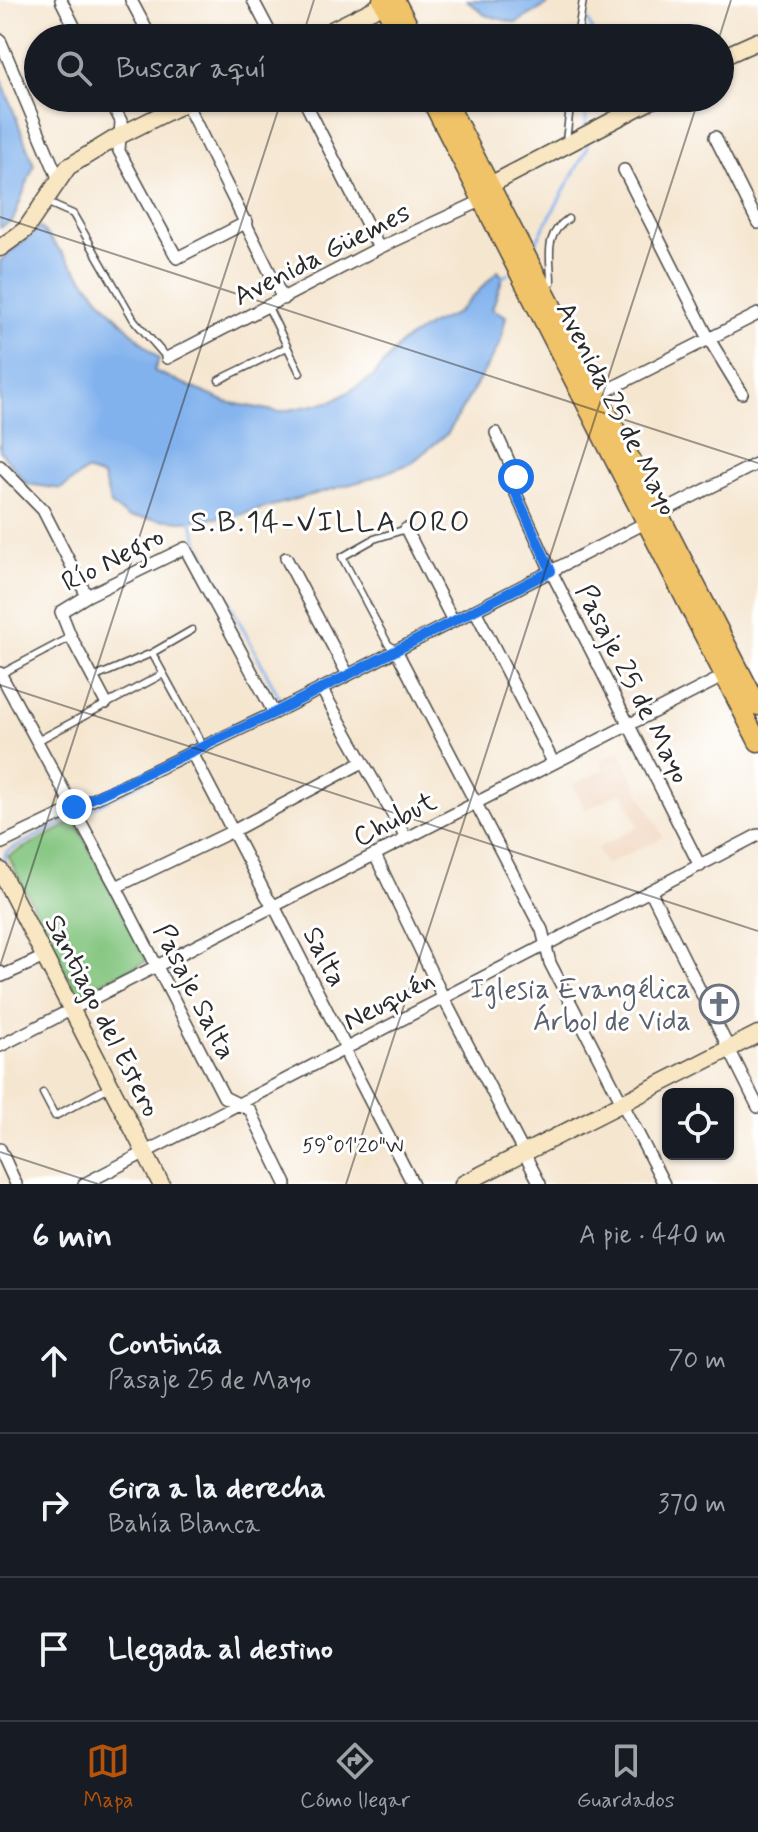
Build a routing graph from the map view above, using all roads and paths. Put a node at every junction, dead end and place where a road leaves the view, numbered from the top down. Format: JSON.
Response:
{"nodes":[{"id":1,"x":61,"y":0,"type":"edge"},
{"id":2,"x":131,"y":0,"type":"edge"},
{"id":3,"x":253,"y":0,"type":"edge"},
{"id":4,"x":583,"y":0,"type":"edge"},
{"id":5,"x":388,"y":1,"type":"edge"},
{"id":6,"x":73,"y":24,"type":"edge"},
{"id":7,"x":144,"y":24,"type":"edge"},
{"id":8,"x":266,"y":24,"type":"edge"},
{"id":9,"x":343,"y":24,"type":"edge"},
{"id":10,"x":395,"y":24,"type":"edge"},
{"id":11,"x":405,"y":24,"type":"edge"},
{"id":12,"x":579,"y":24,"type":"edge"},
{"id":13,"x":0,"y":40,"type":"edge"},
{"id":14,"x":758,"y":41,"type":"edge"},
{"id":15,"x":734,"y":52,"type":"edge"},
{"id":16,"x":24,"y":97,"type":"edge"},
{"id":17,"x":30,"y":112,"type":"edge"},
{"id":18,"x":116,"y":112,"type":"edge"},
{"id":19,"x":164,"y":112,"type":"edge"},
{"id":20,"x":194,"y":112,"type":"edge"},
{"id":21,"x":310,"y":112,"type":"edge"},
{"id":22,"x":438,"y":112,"type":"edge"},
{"id":23,"x":451,"y":112,"type":"edge"},
{"id":24,"x":572,"y":112,"type":"edge"},
{"id":25,"x":628,"y":112,"type":"edge"},
{"id":26,"x":119,"y":136,"type":"junction"},
{"id":27,"x":715,"y":137,"type":"dead end"},
{"id":28,"x":573,"y":141,"type":"junction"},
{"id":29,"x":624,"y":170,"type":"dead end"},
{"id":30,"x":59,"y":180,"type":"junction"},
{"id":31,"x":485,"y":193,"type":"junction"},
{"id":32,"x":44,"y":201,"type":"junction"},
{"id":33,"x":568,"y":219,"type":"dead end"},
{"id":34,"x":247,"y":222,"type":"junction"},
{"id":35,"x":758,"y":223,"type":"edge"},
{"id":36,"x":0,"y":248,"type":"edge"},
{"id":37,"x":379,"y":248,"type":"junction"},
{"id":38,"x":544,"y":290,"type":"junction"},
{"id":39,"x":283,"y":299,"type":"junction"},
{"id":40,"x":268,"y":307,"type":"junction"},
{"id":41,"x":758,"y":314,"type":"edge"},
{"id":42,"x":709,"y":339,"type":"junction"},
{"id":43,"x":287,"y":347,"type":"junction"},
{"id":44,"x":167,"y":358,"type":"joint"},
{"id":45,"x":300,"y":373,"type":"dead end"},
{"id":46,"x":219,"y":380,"type":"dead end"},
{"id":47,"x":742,"y":393,"type":"dead end"},
{"id":48,"x":590,"y":399,"type":"junction"},
{"id":49,"x":496,"y":433,"type":"dead end"},
{"id":50,"x":758,"y":463,"type":"edge"},
{"id":51,"x":0,"y":466,"type":"edge"},
{"id":52,"x":651,"y":518,"type":"junction"},
{"id":53,"x":406,"y":529,"type":"joint"},
{"id":54,"x":286,"y":558,"type":"dead end"},
{"id":55,"x":551,"y":571,"type":"junction"},
{"id":56,"x":87,"y":596,"type":"junction"},
{"id":57,"x":475,"y":610,"type":"junction"},
{"id":58,"x":453,"y":621,"type":"junction"},
{"id":59,"x":192,"y":630,"type":"dead end"},
{"id":60,"x":71,"y":637,"type":"junction"},
{"id":61,"x":396,"y":650,"type":"junction"},
{"id":62,"x":152,"y":653,"type":"junction"},
{"id":63,"x":731,"y":672,"type":"junction"},
{"id":64,"x":0,"y":674,"type":"edge"},
{"id":65,"x":163,"y":674,"type":"junction"},
{"id":66,"x":348,"y":675,"type":"junction"},
{"id":67,"x":93,"y":678,"type":"junction"},
{"id":68,"x":321,"y":688,"type":"junction"},
{"id":69,"x":106,"y":703,"type":"junction"},
{"id":70,"x":758,"y":706,"type":"edge"},
{"id":71,"x":274,"y":713,"type":"junction"},
{"id":72,"x":628,"y":725,"type":"junction"},
{"id":73,"x":37,"y":741,"type":"junction"},
{"id":74,"x":758,"y":742,"type":"edge"},
{"id":75,"x":197,"y":748,"type":"junction"},
{"id":76,"x":363,"y":762,"type":"junction"},
{"id":77,"x":553,"y":762,"type":"junction"},
{"id":78,"x":477,"y":802,"type":"junction"},
{"id":79,"x":74,"y":807,"type":"junction"},
{"id":80,"x":233,"y":831,"type":"junction"},
{"id":81,"x":758,"y":835,"type":"edge"},
{"id":82,"x":406,"y":838,"type":"junction"},
{"id":83,"x":0,"y":844,"type":"edge"},
{"id":84,"x":375,"y":855,"type":"junction"},
{"id":85,"x":700,"y":866,"type":"junction"},
{"id":86,"x":2,"y":876,"type":"edge"},
{"id":87,"x":116,"y":887,"type":"junction"},
{"id":88,"x":651,"y":892,"type":"junction"},
{"id":89,"x":274,"y":906,"type":"junction"},
{"id":90,"x":545,"y":945,"type":"junction"},
{"id":91,"x":44,"y":957,"type":"junction"},
{"id":92,"x":156,"y":966,"type":"junction"},
{"id":93,"x":0,"y":972,"type":"edge"},
{"id":94,"x":443,"y":997,"type":"junction"},
{"id":95,"x":71,"y":1009,"type":"junction"},
{"id":96,"x":758,"y":1034,"type":"edge"},
{"id":97,"x":0,"y":1046,"type":"edge"},
{"id":98,"x":346,"y":1048,"type":"junction"},
{"id":99,"x":729,"y":1049,"type":"junction"},
{"id":100,"x":111,"y":1086,"type":"junction"},
{"id":101,"x":43,"y":1093,"type":"dead end"},
{"id":102,"x":623,"y":1102,"type":"junction"},
{"id":103,"x":237,"y":1104,"type":"junction"},
{"id":104,"x":758,"y":1107,"type":"edge"},
{"id":105,"x":0,"y":1149,"type":"edge"},
{"id":106,"x":144,"y":1151,"type":"junction"},
{"id":107,"x":524,"y":1153,"type":"junction"},
{"id":108,"x":16,"y":1184,"type":"edge"},
{"id":109,"x":84,"y":1184,"type":"edge"},
{"id":110,"x":161,"y":1184,"type":"edge"},
{"id":111,"x":286,"y":1184,"type":"edge"},
{"id":112,"x":413,"y":1184,"type":"edge"},
{"id":113,"x":463,"y":1184,"type":"edge"},
{"id":114,"x":540,"y":1184,"type":"edge"},
{"id":115,"x":664,"y":1184,"type":"edge"}],
"edges":[{"from":1,"to":6,"type":"street"},
{"from":2,"to":7,"type":"street"},
{"from":3,"to":8,"type":"street"},
{"from":4,"to":12,"type":"lane"},
{"from":5,"to":9,"type":"street"},
{"from":5,"to":10,"type":"main road"},
{"from":5,"to":11,"type":"main road"},
{"from":13,"to":16,"type":"street"},
{"from":14,"to":15,"type":"street"},
{"from":17,"to":30,"type":"street"},
{"from":18,"to":26,"type":"street"},
{"from":19,"to":26,"type":"street"},
{"from":20,"to":34,"type":"street"},
{"from":21,"to":37,"type":"street"},
{"from":22,"to":31,"type":"main road","name":"Avenida 25 de Mayo"},
{"from":23,"to":31,"type":"main road","name":"Avenida 25 de Mayo"},
{"from":24,"to":28,"type":"lane"},
{"from":25,"to":28,"type":"street"},
{"from":26,"to":30,"type":"street"},
{"from":26,"to":34,"type":"street"},
{"from":27,"to":35,"type":"street"},
{"from":28,"to":31,"type":"street"},
{"from":29,"to":42,"type":"street"},
{"from":30,"to":32,"type":"street"},
{"from":31,"to":37,"type":"street","name":"Avenida Güemes"},
{"from":31,"to":38,"type":"main road","name":"Avenida 25 de Mayo"},
{"from":31,"to":48,"type":"main road","name":"Avenida 25 de Mayo"},
{"from":32,"to":36,"type":"street"},
{"from":32,"to":44,"type":"lane"},
{"from":33,"to":38,"type":"lane"},
{"from":34,"to":39,"type":"street"},
{"from":37,"to":39,"type":"street","name":"Avenida Güemes"},
{"from":38,"to":48,"type":"main road","name":"Avenida 25 de Mayo"},
{"from":39,"to":40,"type":"street","name":"Avenida Güemes"},
{"from":40,"to":43,"type":"lane"},
{"from":40,"to":44,"type":"street","name":"Avenida Güemes"},
{"from":41,"to":42,"type":"street"},
{"from":42,"to":47,"type":"street"},
{"from":42,"to":48,"type":"street"},
{"from":43,"to":45,"type":"lane"},
{"from":43,"to":46,"type":"lane"},
{"from":48,"to":52,"type":"main road","name":"Avenida 25 de Mayo"},
{"from":49,"to":55,"type":"street","name":"Pasaje 25 de Mayo"},
{"from":50,"to":52,"type":"street"},
{"from":51,"to":56,"type":"street"},
{"from":52,"to":55,"type":"street"},
{"from":52,"to":63,"type":"main road","name":"Avenida 25 de Mayo"},
{"from":53,"to":58,"type":"street"},
{"from":53,"to":61,"type":"lane"},
{"from":54,"to":66,"type":"street"},
{"from":55,"to":57,"type":"street"},
{"from":55,"to":72,"type":"street","name":"Pasaje 25 de Mayo"},
{"from":56,"to":60,"type":"street","name":"Río Negro"},
{"from":56,"to":71,"type":"street","name":"Río Negro"},
{"from":57,"to":58,"type":"street"},
{"from":57,"to":77,"type":"street"},
{"from":58,"to":61,"type":"street"},
{"from":59,"to":62,"type":"lane"},
{"from":60,"to":64,"type":"lane","name":"Río Negro"},
{"from":60,"to":67,"type":"street"},
{"from":61,"to":66,"type":"street"},
{"from":61,"to":78,"type":"street"},
{"from":62,"to":65,"type":"lane"},
{"from":62,"to":67,"type":"lane"},
{"from":63,"to":70,"type":"main road","name":"Avenida 25 de Mayo"},
{"from":63,"to":72,"type":"street","name":"Chubut"},
{"from":63,"to":74,"type":"main road","name":"Avenida 25 de Mayo"},
{"from":64,"to":73,"type":"street"},
{"from":65,"to":69,"type":"lane"},
{"from":65,"to":75,"type":"lane"},
{"from":66,"to":68,"type":"street"},
{"from":67,"to":69,"type":"street"},
{"from":68,"to":71,"type":"street"},
{"from":68,"to":76,"type":"street"},
{"from":69,"to":73,"type":"lane"},
{"from":71,"to":75,"type":"street"},
{"from":72,"to":77,"type":"street","name":"Chubut"},
{"from":72,"to":85,"type":"street","name":"Pasaje 25 de Mayo"},
{"from":73,"to":79,"type":"street"},
{"from":75,"to":79,"type":"street"},
{"from":75,"to":80,"type":"street","name":"Salta"},
{"from":76,"to":80,"type":"street"},
{"from":76,"to":82,"type":"street"},
{"from":77,"to":78,"type":"street","name":"Chubut"},
{"from":78,"to":82,"type":"street","name":"Chubut"},
{"from":78,"to":90,"type":"street"},
{"from":79,"to":83,"type":"street"},
{"from":79,"to":87,"type":"street","name":"Pasaje Salta"},
{"from":80,"to":87,"type":"street"},
{"from":80,"to":89,"type":"street","name":"Salta"},
{"from":81,"to":85,"type":"street","name":"Neuquén"},
{"from":82,"to":84,"type":"street","name":"Chubut"},
{"from":84,"to":89,"type":"street","name":"Chubut"},
{"from":84,"to":94,"type":"street"},
{"from":85,"to":88,"type":"street","name":"Neuquén"},
{"from":86,"to":91,"type":"street","name":"Santiago del Estero"},
{"from":87,"to":92,"type":"street","name":"Pasaje Salta"},
{"from":88,"to":90,"type":"street","name":"Neuquén"},
{"from":88,"to":99,"type":"street"},
{"from":89,"to":92,"type":"street","name":"Chubut"},
{"from":89,"to":98,"type":"street","name":"Salta"},
{"from":90,"to":94,"type":"street","name":"Neuquén"},
{"from":90,"to":102,"type":"street"},
{"from":91,"to":93,"type":"street"},
{"from":91,"to":95,"type":"street","name":"Santiago del Estero"},
{"from":92,"to":95,"type":"street","name":"Chubut"},
{"from":92,"to":103,"type":"street","name":"Pasaje Salta"},
{"from":94,"to":98,"type":"street","name":"Neuquén"},
{"from":94,"to":107,"type":"street"},
{"from":95,"to":97,"type":"street","name":"Chubut"},
{"from":95,"to":100,"type":"street","name":"Santiago del Estero"},
{"from":96,"to":99,"type":"street"},
{"from":98,"to":103,"type":"street","name":"Neuquén"},
{"from":98,"to":112,"type":"street","name":"Salta"},
{"from":99,"to":102,"type":"street"},
{"from":99,"to":104,"type":"street"},
{"from":100,"to":101,"type":"lane"},
{"from":100,"to":106,"type":"street","name":"Santiago del Estero"},
{"from":102,"to":107,"type":"street"},
{"from":102,"to":115,"type":"street"},
{"from":103,"to":106,"type":"street","name":"Neuquén"},
{"from":103,"to":111,"type":"street","name":"Pasaje Salta"},
{"from":105,"to":108,"type":"street"},
{"from":106,"to":109,"type":"street","name":"Neuquén"},
{"from":106,"to":110,"type":"street","name":"Santiago del Estero"},
{"from":107,"to":113,"type":"street"},
{"from":107,"to":114,"type":"street"}]}
